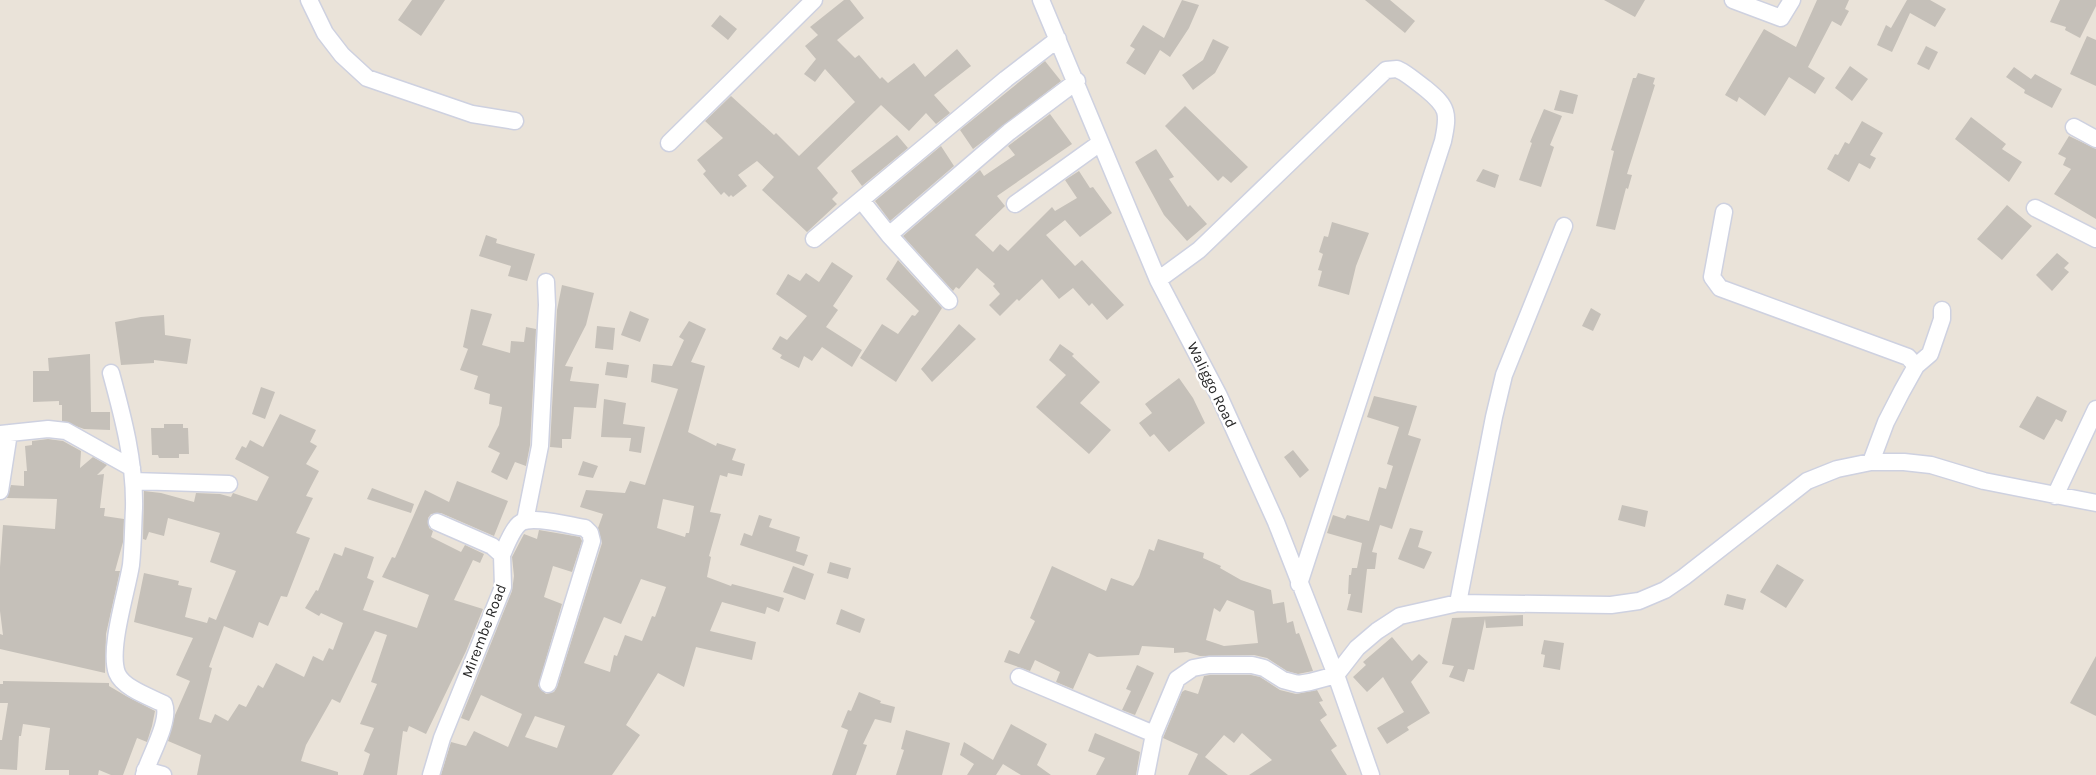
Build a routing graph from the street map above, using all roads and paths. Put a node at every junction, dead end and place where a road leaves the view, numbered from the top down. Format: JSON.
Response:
{"nodes":[{"id":1,"x":309,"y":0,"type":"edge"},
{"id":2,"x":814,"y":0,"type":"edge"},
{"id":3,"x":1041,"y":0,"type":"edge"},
{"id":4,"x":1733,"y":0,"type":"edge"},
{"id":5,"x":1792,"y":0,"type":"edge"},
{"id":6,"x":1058,"y":39,"type":"junction"},
{"id":7,"x":1077,"y":81,"type":"junction"},
{"id":8,"x":515,"y":121,"type":"dead end"},
{"id":9,"x":2074,"y":127,"type":"dead end"},
{"id":10,"x":2096,"y":139,"type":"edge"},
{"id":11,"x":669,"y":143,"type":"dead end"},
{"id":12,"x":1100,"y":143,"type":"junction"},
{"id":13,"x":861,"y":200,"type":"junction"},
{"id":14,"x":1015,"y":204,"type":"dead end"},
{"id":15,"x":2035,"y":208,"type":"dead end"},
{"id":16,"x":1724,"y":212,"type":"dead end"},
{"id":17,"x":1564,"y":226,"type":"dead end"},
{"id":18,"x":889,"y":236,"type":"junction"},
{"id":19,"x":814,"y":238,"type":"dead end"},
{"id":20,"x":2096,"y":238,"type":"edge"},
{"id":21,"x":1158,"y":280,"type":"junction"},
{"id":22,"x":546,"y":282,"type":"dead end"},
{"id":23,"x":949,"y":301,"type":"dead end"},
{"id":24,"x":1942,"y":310,"type":"dead end"},
{"id":25,"x":1916,"y":366,"type":"junction"},
{"id":26,"x":111,"y":373,"type":"dead end"},
{"id":27,"x":2096,"y":409,"type":"edge"},
{"id":28,"x":4,"y":433,"type":"edge"},
{"id":29,"x":1871,"y":462,"type":"junction"},
{"id":30,"x":132,"y":474,"type":"junction"},
{"id":31,"x":229,"y":484,"type":"dead end"},
{"id":32,"x":0,"y":491,"type":"edge"},
{"id":33,"x":2055,"y":496,"type":"junction"},
{"id":34,"x":2096,"y":504,"type":"edge"},
{"id":35,"x":525,"y":521,"type":"junction"},
{"id":36,"x":437,"y":522,"type":"dead end"},
{"id":37,"x":502,"y":554,"type":"junction"},
{"id":38,"x":1299,"y":584,"type":"junction"},
{"id":39,"x":1458,"y":603,"type":"junction"},
{"id":40,"x":1336,"y":675,"type":"junction"},
{"id":41,"x":1019,"y":677,"type":"dead end"},
{"id":42,"x":548,"y":684,"type":"dead end"},
{"id":43,"x":1154,"y":734,"type":"junction"},
{"id":44,"x":145,"y":773,"type":"edge"},
{"id":45,"x":163,"y":775,"type":"edge"},
{"id":46,"x":431,"y":775,"type":"edge"},
{"id":47,"x":1146,"y":775,"type":"edge"},
{"id":48,"x":1371,"y":775,"type":"edge"}],
"edges":[{"from":1,"to":8,"type":"street"},
{"from":2,"to":11,"type":"street"},
{"from":3,"to":6,"type":"street","name":"Waliggo Road"},
{"from":4,"to":5,"type":"street"},
{"from":6,"to":7,"type":"street","name":"Waliggo Road"},
{"from":6,"to":13,"type":"street"},
{"from":7,"to":12,"type":"street","name":"Waliggo Road"},
{"from":7,"to":18,"type":"street"},
{"from":9,"to":10,"type":"street"},
{"from":12,"to":14,"type":"street"},
{"from":12,"to":21,"type":"street","name":"Waliggo Road"},
{"from":13,"to":18,"type":"street"},
{"from":13,"to":19,"type":"street"},
{"from":15,"to":20,"type":"street"},
{"from":16,"to":25,"type":"street"},
{"from":17,"to":39,"type":"street"},
{"from":18,"to":23,"type":"street"},
{"from":21,"to":38,"type":"street","name":"Waliggo Road"},
{"from":21,"to":38,"type":"street"},
{"from":22,"to":35,"type":"street"},
{"from":24,"to":25,"type":"street"},
{"from":25,"to":29,"type":"street"},
{"from":26,"to":30,"type":"street"},
{"from":27,"to":33,"type":"street"},
{"from":28,"to":30,"type":"street"},
{"from":28,"to":32,"type":"street"},
{"from":29,"to":33,"type":"street"},
{"from":29,"to":39,"type":"street"},
{"from":30,"to":31,"type":"street"},
{"from":30,"to":44,"type":"street"},
{"from":33,"to":34,"type":"street"},
{"from":35,"to":37,"type":"street"},
{"from":35,"to":42,"type":"street"},
{"from":36,"to":37,"type":"street"},
{"from":37,"to":46,"type":"street","name":"Mirembe Road"},
{"from":38,"to":40,"type":"street","name":"Waliggo Road"},
{"from":39,"to":40,"type":"street"},
{"from":40,"to":43,"type":"street"},
{"from":40,"to":48,"type":"street","name":"Waliggo Road"},
{"from":41,"to":43,"type":"street"},
{"from":43,"to":47,"type":"street"},
{"from":44,"to":45,"type":"street"}]}
